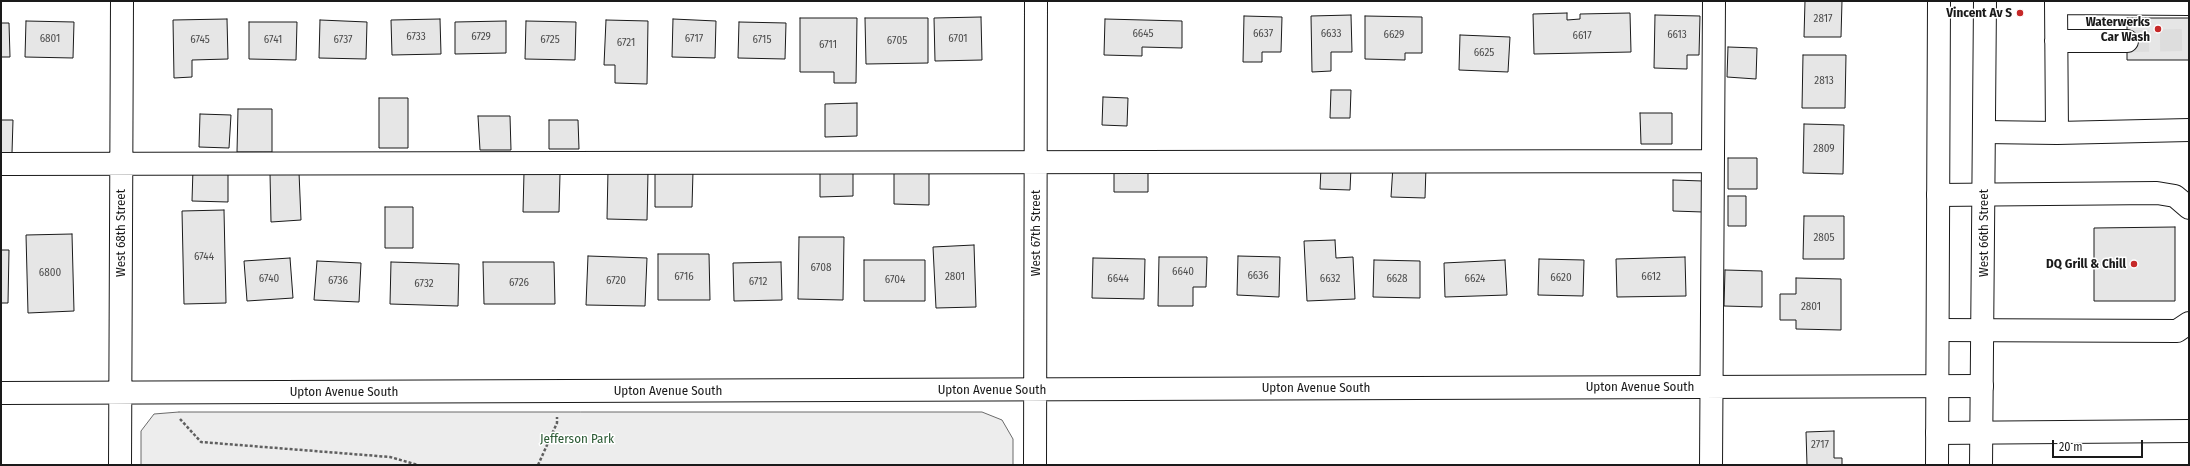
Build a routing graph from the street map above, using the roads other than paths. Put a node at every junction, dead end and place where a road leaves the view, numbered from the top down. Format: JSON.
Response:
{"nodes":[{"id":1,"x":122,"y":1,"type":"edge"},
{"id":2,"x":1036,"y":1,"type":"edge"},
{"id":3,"x":1714,"y":1,"type":"edge"},
{"id":4,"x":1939,"y":1,"type":"edge"},
{"id":5,"x":1985,"y":1,"type":"edge"},
{"id":6,"x":2189,"y":4,"type":"edge"},
{"id":7,"x":2056,"y":41,"type":"junction"},
{"id":8,"x":2127,"y":41,"type":"tunnel mouth"},
{"id":9,"x":2189,"y":130,"type":"edge"},
{"id":10,"x":1984,"y":132,"type":"junction"},
{"id":11,"x":2057,"y":133,"type":"junction"},
{"id":12,"x":1714,"y":160,"type":"junction"},
{"id":13,"x":1036,"y":162,"type":"junction"},
{"id":14,"x":1,"y":164,"type":"edge"},
{"id":15,"x":122,"y":164,"type":"junction"},
{"id":16,"x":1985,"y":194,"type":"junction"},
{"id":17,"x":1938,"y":195,"type":"junction"},
{"id":18,"x":2189,"y":208,"type":"edge"},
{"id":19,"x":2189,"y":323,"type":"edge"},
{"id":20,"x":1984,"y":329,"type":"junction"},
{"id":21,"x":1938,"y":330,"type":"junction"},
{"id":22,"x":1937,"y":386,"type":"junction"},
{"id":23,"x":1982,"y":386,"type":"junction"},
{"id":24,"x":1712,"y":387,"type":"junction"},
{"id":25,"x":1035,"y":389,"type":"junction"},
{"id":26,"x":1,"y":393,"type":"edge"},
{"id":27,"x":120,"y":393,"type":"junction"},
{"id":28,"x":2189,"y":431,"type":"edge"},
{"id":29,"x":1982,"y":432,"type":"junction"},
{"id":30,"x":1937,"y":433,"type":"junction"},
{"id":31,"x":120,"y":465,"type":"edge"},
{"id":32,"x":1035,"y":465,"type":"edge"},
{"id":33,"x":1711,"y":465,"type":"edge"},
{"id":34,"x":1937,"y":465,"type":"edge"},
{"id":35,"x":1981,"y":465,"type":"edge"}],
"edges":[{"from":1,"to":15,"type":"street","name":"West 68th Street"},
{"from":2,"to":13,"type":"street","name":"West 67th Street"},
{"from":3,"to":12,"type":"street"},
{"from":4,"to":17,"type":"street"},
{"from":5,"to":10,"type":"street","name":"West 66th Street"},
{"from":6,"to":7,"type":"street"},
{"from":7,"to":8,"type":"street"},
{"from":7,"to":11,"type":"street"},
{"from":9,"to":11,"type":"street"},
{"from":10,"to":11,"type":"street"},
{"from":10,"to":16,"type":"street","name":"West 66th Street"},
{"from":12,"to":13,"type":"street"},
{"from":12,"to":24,"type":"street"},
{"from":13,"to":15,"type":"street"},
{"from":13,"to":25,"type":"street","name":"West 67th Street"},
{"from":14,"to":15,"type":"street"},
{"from":15,"to":27,"type":"street","name":"West 68th Street"},
{"from":16,"to":17,"type":"street"},
{"from":16,"to":18,"type":"street"},
{"from":16,"to":20,"type":"street","name":"West 66th Street"},
{"from":17,"to":21,"type":"street"},
{"from":19,"to":20,"type":"street"},
{"from":20,"to":21,"type":"street"},
{"from":20,"to":23,"type":"street","name":"West 66th Street"},
{"from":21,"to":22,"type":"street"},
{"from":22,"to":23,"type":"street","name":"Upton Avenue South"},
{"from":22,"to":24,"type":"street","name":"Upton Avenue South"},
{"from":22,"to":30,"type":"street"},
{"from":23,"to":29,"type":"street","name":"West 66th Street"},
{"from":24,"to":25,"type":"street","name":"Upton Avenue South"},
{"from":24,"to":33,"type":"street"},
{"from":25,"to":27,"type":"street","name":"Upton Avenue South"},
{"from":25,"to":32,"type":"street","name":"West 67th Street"},
{"from":26,"to":27,"type":"street","name":"Upton Avenue South"},
{"from":27,"to":31,"type":"street","name":"West 68th Street"},
{"from":28,"to":29,"type":"street"},
{"from":29,"to":30,"type":"street"},
{"from":29,"to":35,"type":"street","name":"West 66th Street"},
{"from":30,"to":34,"type":"street"}]}
